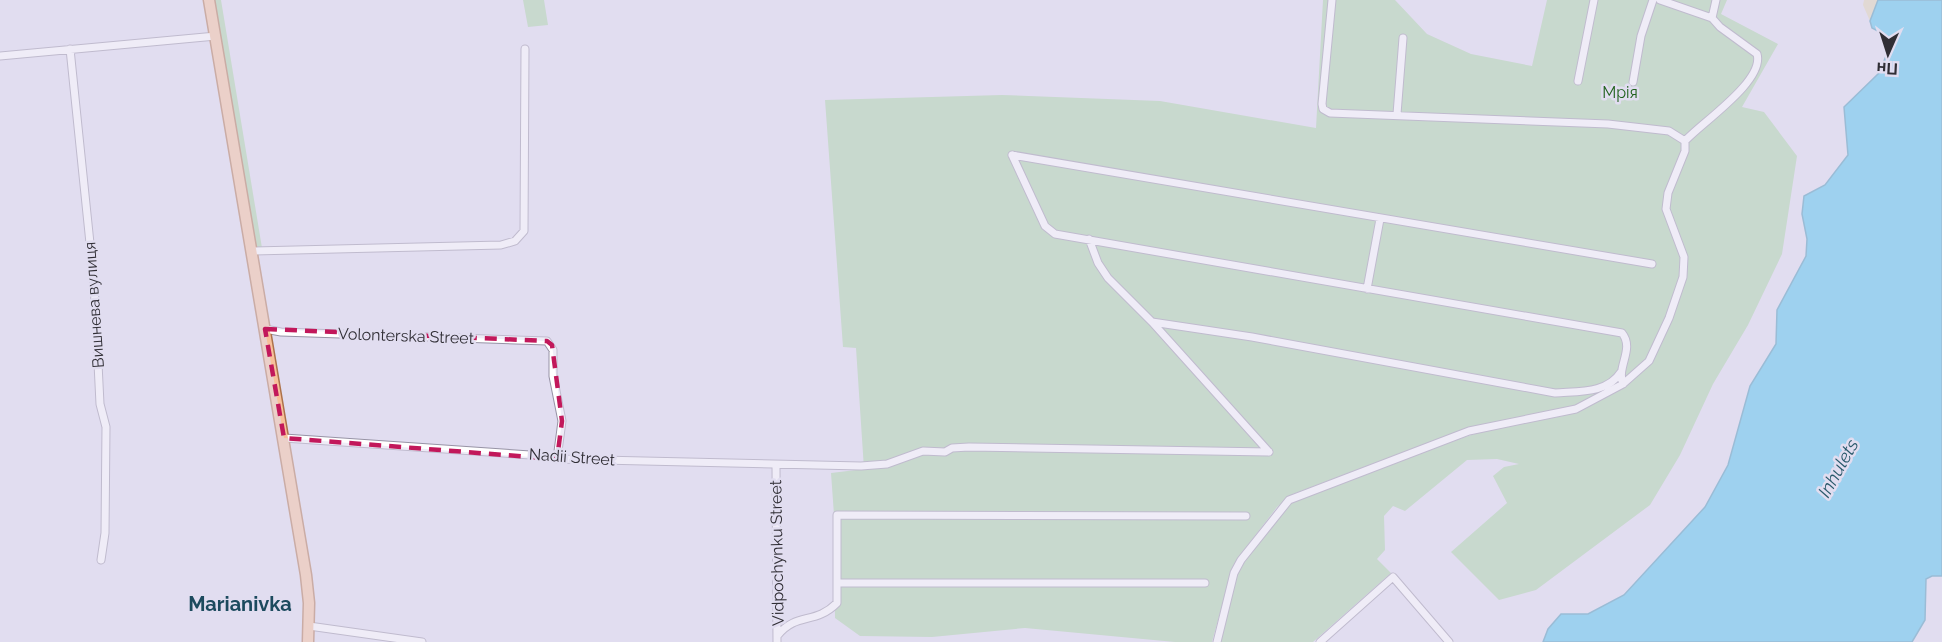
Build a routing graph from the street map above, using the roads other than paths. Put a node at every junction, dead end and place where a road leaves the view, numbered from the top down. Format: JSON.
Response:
{"nodes":[{"id":1,"x":209,"y":0,"type":"edge"},
{"id":2,"x":1332,"y":0,"type":"edge"},
{"id":3,"x":1594,"y":0,"type":"edge"},
{"id":4,"x":1653,"y":0,"type":"edge"},
{"id":5,"x":1660,"y":0,"type":"edge"},
{"id":6,"x":1716,"y":0,"type":"edge"},
{"id":7,"x":1712,"y":18,"type":"junction"},
{"id":8,"x":216,"y":36,"type":"junction"},
{"id":9,"x":1403,"y":38,"type":"dead end"},
{"id":10,"x":70,"y":49,"type":"junction"},
{"id":11,"x":525,"y":49,"type":"dead end"},
{"id":12,"x":0,"y":56,"type":"edge"},
{"id":13,"x":1578,"y":81,"type":"dead end"},
{"id":14,"x":1633,"y":82,"type":"dead end"},
{"id":15,"x":1397,"y":114,"type":"junction"},
{"id":16,"x":1684,"y":141,"type":"junction"},
{"id":17,"x":1380,"y":219,"type":"junction"},
{"id":18,"x":1089,"y":239,"type":"junction"},
{"id":19,"x":251,"y":251,"type":"junction"},
{"id":20,"x":1652,"y":264,"type":"dead end"},
{"id":21,"x":1367,"y":289,"type":"junction"},
{"id":22,"x":1152,"y":322,"type":"junction"},
{"id":23,"x":265,"y":329,"type":"junction"},
{"id":24,"x":1622,"y":370,"type":"junction"},
{"id":25,"x":1623,"y":384,"type":"junction"},
{"id":26,"x":284,"y":438,"type":"junction"},
{"id":27,"x":557,"y":459,"type":"junction"},
{"id":28,"x":777,"y":465,"type":"junction"},
{"id":29,"x":1246,"y":516,"type":"dead end"},
{"id":30,"x":101,"y":560,"type":"dead end"},
{"id":31,"x":838,"y":583,"type":"junction"},
{"id":32,"x":1205,"y":583,"type":"dead end"},
{"id":33,"x":309,"y":626,"type":"junction"},
{"id":34,"x":777,"y":638,"type":"edge"},
{"id":35,"x":308,"y":642,"type":"edge"},
{"id":36,"x":422,"y":642,"type":"edge"},
{"id":37,"x":1216,"y":642,"type":"edge"},
{"id":38,"x":1320,"y":642,"type":"edge"},
{"id":39,"x":1449,"y":642,"type":"edge"}],
"edges":[{"from":1,"to":8,"type":"main road"},
{"from":2,"to":15,"type":"street"},
{"from":3,"to":13,"type":"street"},
{"from":4,"to":14,"type":"street"},
{"from":5,"to":7,"type":"street"},
{"from":6,"to":7,"type":"street"},
{"from":7,"to":16,"type":"street"},
{"from":8,"to":10,"type":"street"},
{"from":8,"to":19,"type":"main road"},
{"from":9,"to":15,"type":"street"},
{"from":10,"to":12,"type":"street"},
{"from":10,"to":30,"type":"street","name":"Вишнева вулиця"},
{"from":11,"to":19,"type":"street"},
{"from":15,"to":16,"type":"street"},
{"from":16,"to":25,"type":"street"},
{"from":17,"to":18,"type":"street"},
{"from":17,"to":20,"type":"street"},
{"from":17,"to":21,"type":"street"},
{"from":18,"to":21,"type":"street"},
{"from":18,"to":22,"type":"street"},
{"from":19,"to":23,"type":"main road"},
{"from":21,"to":24,"type":"street"},
{"from":22,"to":24,"type":"street"},
{"from":22,"to":28,"type":"street","name":"Nadii Street"},
{"from":23,"to":26,"type":"main road"},
{"from":23,"to":27,"type":"street","name":"Volonterska Street"},
{"from":24,"to":25,"type":"street"},
{"from":25,"to":37,"type":"street"},
{"from":26,"to":27,"type":"street","name":"Nadii Street"},
{"from":26,"to":33,"type":"main road"},
{"from":27,"to":28,"type":"street","name":"Nadii Street"},
{"from":28,"to":34,"type":"street","name":"Vidpochynku Street"},
{"from":29,"to":31,"type":"street"},
{"from":31,"to":32,"type":"street"},
{"from":31,"to":34,"type":"street"},
{"from":33,"to":35,"type":"main road"},
{"from":33,"to":36,"type":"street"},
{"from":38,"to":39,"type":"street"}]}
